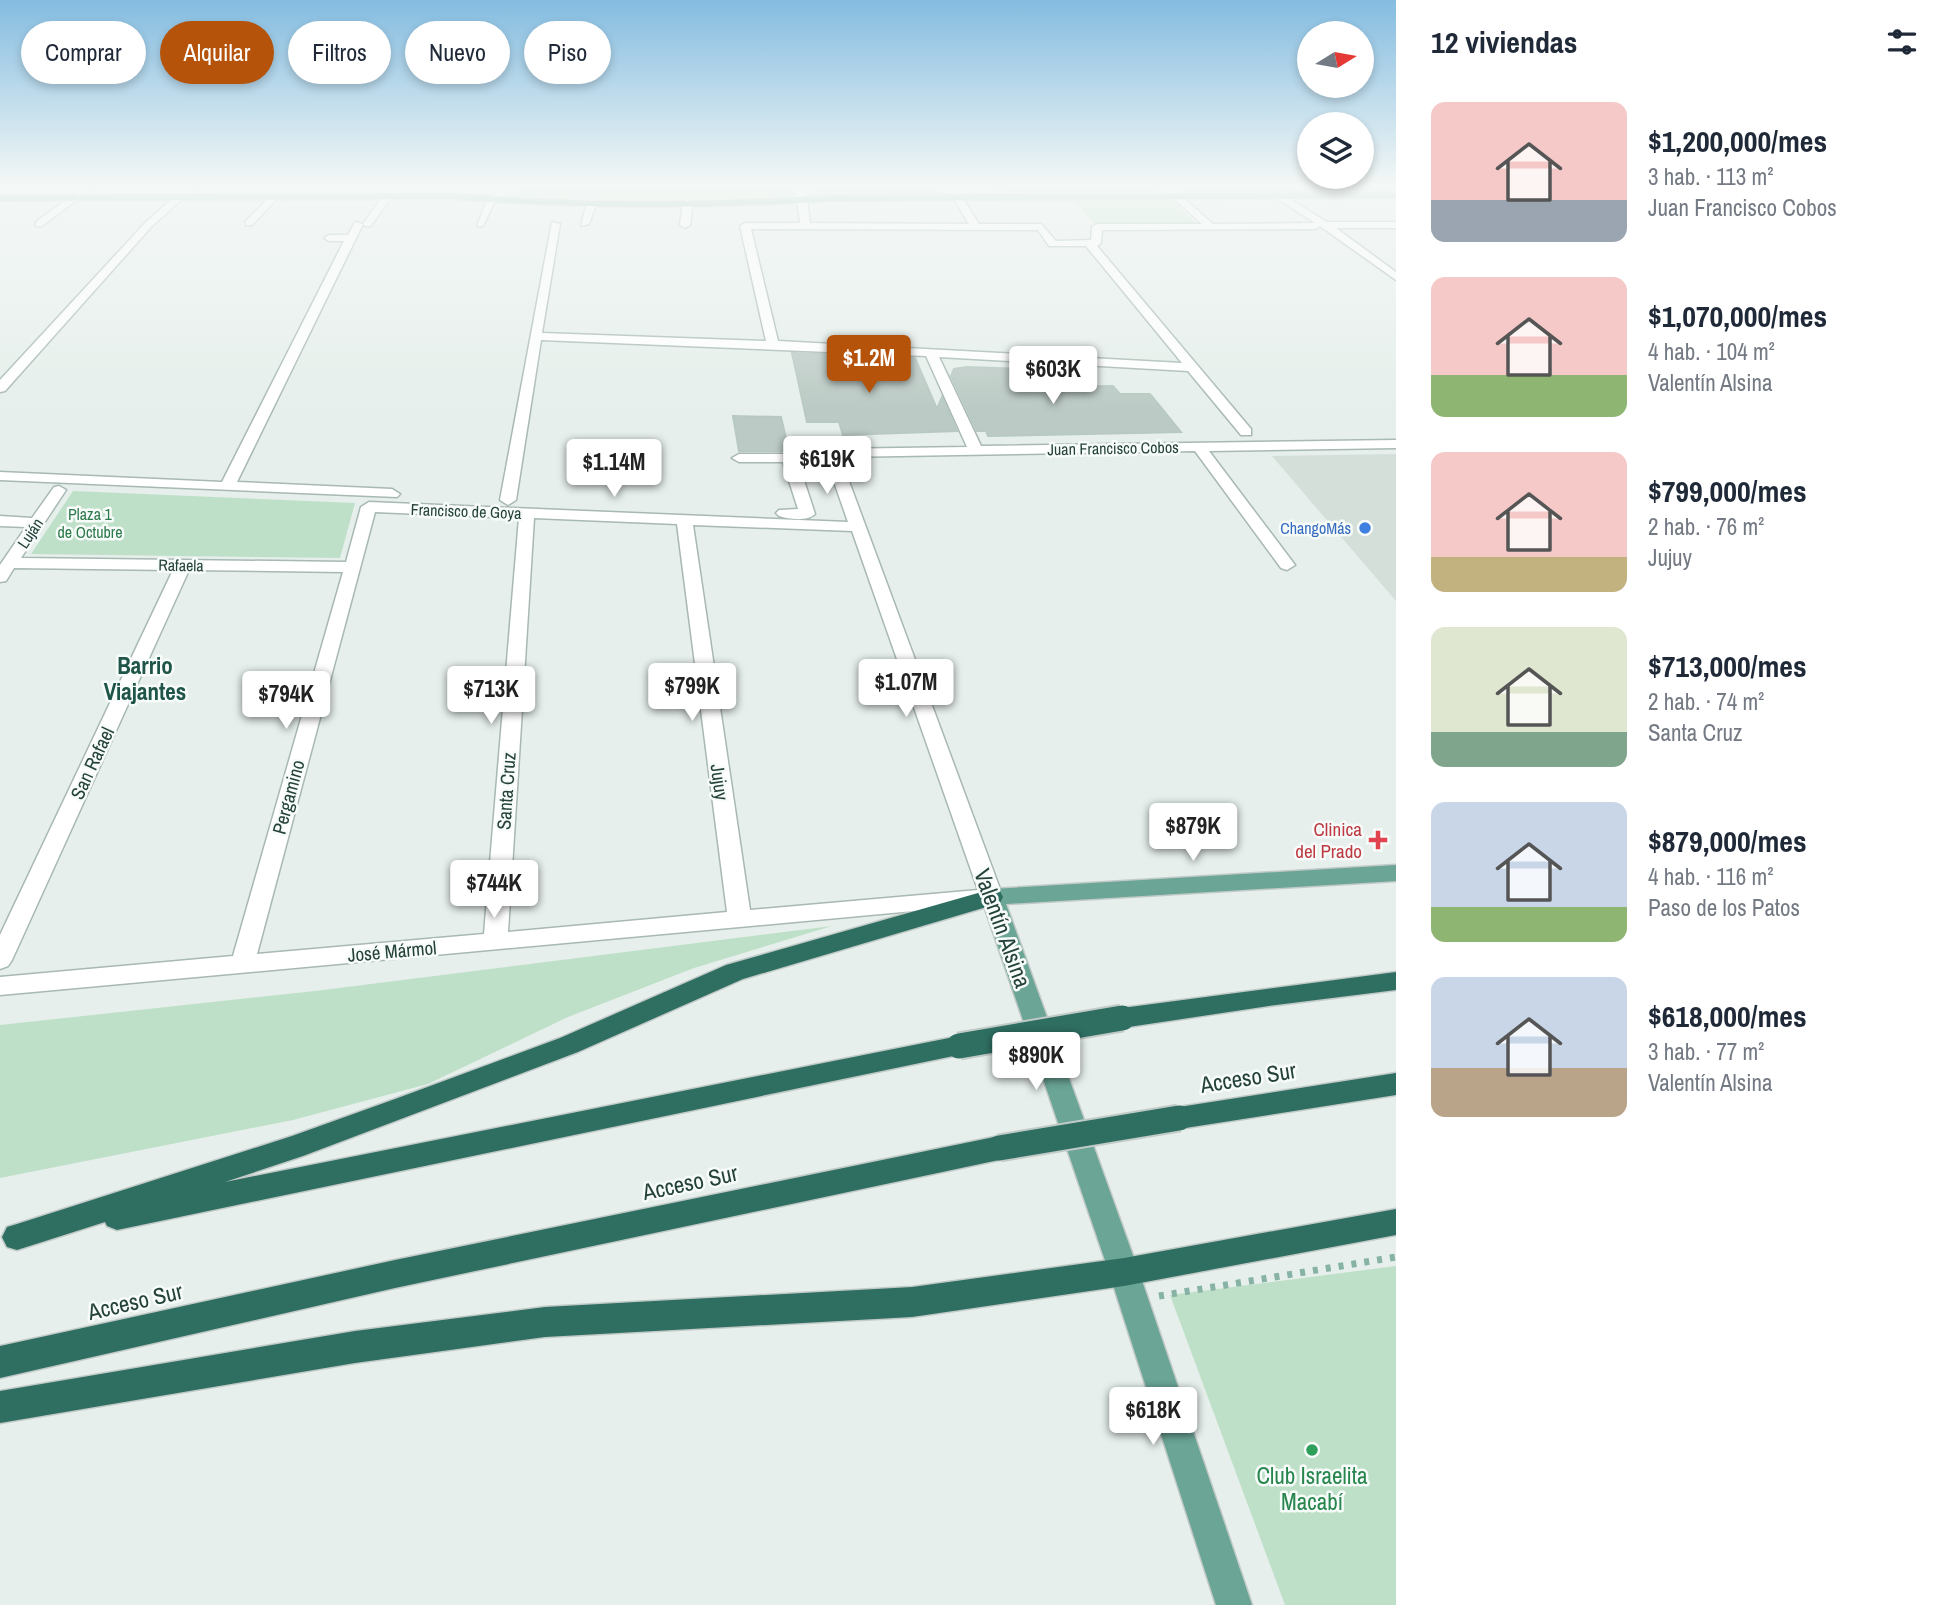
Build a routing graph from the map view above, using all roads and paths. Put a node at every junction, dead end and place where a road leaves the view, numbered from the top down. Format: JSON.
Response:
{"nodes":[{"id":1,"x":115,"y":261,"type":"edge"},
{"id":2,"x":340,"y":261,"type":"edge"},
{"id":3,"x":549,"y":261,"type":"edge"},
{"id":4,"x":753,"y":261,"type":"edge"},
{"id":5,"x":1104,"y":261,"type":"edge"},
{"id":6,"x":1372,"y":261,"type":"edge"},
{"id":7,"x":1396,"y":277,"type":"edge"},
{"id":8,"x":536,"y":336,"type":"junction"},
{"id":9,"x":773,"y":345,"type":"junction"},
{"id":10,"x":931,"y":353,"type":"junction"},
{"id":11,"x":1192,"y":367,"type":"junction"},
{"id":12,"x":0,"y":388,"type":"edge"},
{"id":13,"x":1246,"y":432,"type":"dead end"},
{"id":14,"x":1396,"y":444,"type":"edge"},
{"id":15,"x":1199,"y":447,"type":"junction"},
{"id":16,"x":976,"y":451,"type":"junction"},
{"id":17,"x":831,"y":456,"type":"junction"},
{"id":18,"x":739,"y":458,"type":"dead end"},
{"id":19,"x":789,"y":458,"type":"junction"},
{"id":20,"x":0,"y":476,"type":"edge"},
{"id":21,"x":227,"y":486,"type":"junction"},
{"id":22,"x":59,"y":490,"type":"dead end"},
{"id":23,"x":508,"y":500,"type":"junction"},
{"id":24,"x":369,"y":507,"type":"joint"},
{"id":25,"x":527,"y":514,"type":"junction"},
{"id":26,"x":684,"y":520,"type":"junction"},
{"id":27,"x":0,"y":521,"type":"edge"},
{"id":28,"x":37,"y":523,"type":"junction"},
{"id":29,"x":857,"y":527,"type":"junction"},
{"id":30,"x":183,"y":565,"type":"junction"},
{"id":31,"x":1287,"y":565,"type":"dead end"},
{"id":32,"x":352,"y":567,"type":"junction"},
{"id":33,"x":5,"y":570,"type":"edge"},
{"id":34,"x":1396,"y":873,"type":"edge"},
{"id":35,"x":992,"y":897,"type":"junction"},
{"id":36,"x":740,"y":920,"type":"junction"},
{"id":37,"x":495,"y":942,"type":"junction"},
{"id":38,"x":0,"y":960,"type":"edge"},
{"id":39,"x":242,"y":965,"type":"junction"},
{"id":40,"x":1396,"y":981,"type":"edge"},
{"id":41,"x":0,"y":986,"type":"edge"},
{"id":42,"x":1396,"y":1084,"type":"edge"},
{"id":43,"x":1396,"y":1222,"type":"edge"},
{"id":44,"x":8,"y":1238,"type":"edge"},
{"id":45,"x":1396,"y":1257,"type":"edge"},
{"id":46,"x":1129,"y":1286,"type":"junction"},
{"id":47,"x":0,"y":1362,"type":"edge"},
{"id":48,"x":0,"y":1407,"type":"edge"},
{"id":49,"x":1234,"y":1605,"type":"edge"}],
"edges":[{"from":1,"to":12,"type":"street"},
{"from":2,"to":21,"type":"street"},
{"from":3,"to":8,"type":"street"},
{"from":4,"to":9,"type":"street"},
{"from":5,"to":11,"type":"street"},
{"from":6,"to":7,"type":"street"},
{"from":8,"to":9,"type":"street"},
{"from":8,"to":23,"type":"street"},
{"from":9,"to":10,"type":"street"},
{"from":10,"to":11,"type":"street"},
{"from":10,"to":16,"type":"street"},
{"from":11,"to":13,"type":"street"},
{"from":14,"to":15,"type":"street","name":"Juan Francisco Cobos"},
{"from":15,"to":16,"type":"street","name":"Juan Francisco Cobos"},
{"from":15,"to":31,"type":"street"},
{"from":16,"to":17,"type":"street","name":"Juan Francisco Cobos"},
{"from":17,"to":19,"type":"street","name":"Juan Francisco Cobos"},
{"from":17,"to":29,"type":"street","name":"Valentín Alsina"},
{"from":18,"to":19,"type":"street","name":"Juan Francisco Cobos"},
{"from":19,"to":23,"type":"street"},
{"from":20,"to":21,"type":"street"},
{"from":21,"to":23,"type":"street"},
{"from":22,"to":28,"type":"street","name":"Luján"},
{"from":24,"to":25,"type":"street","name":"Francisco de Goya"},
{"from":24,"to":32,"type":"street","name":"Pergamino"},
{"from":25,"to":26,"type":"street","name":"Francisco de Goya"},
{"from":25,"to":37,"type":"street","name":"Santa Cruz"},
{"from":26,"to":29,"type":"street","name":"Francisco de Goya"},
{"from":26,"to":36,"type":"street","name":"Jujuy"},
{"from":27,"to":28,"type":"street"},
{"from":28,"to":33,"type":"street","name":"Luján"},
{"from":29,"to":35,"type":"street","name":"Valentín Alsina"},
{"from":30,"to":32,"type":"street","name":"Rafaela"},
{"from":30,"to":33,"type":"street","name":"Rafaela"},
{"from":30,"to":38,"type":"street","name":"San Rafael"},
{"from":32,"to":39,"type":"street","name":"Pergamino"},
{"from":34,"to":35,"type":"main road"},
{"from":35,"to":36,"type":"street","name":"José Mármol"},
{"from":35,"to":44,"type":"highway"},
{"from":35,"to":46,"type":"main road","name":"Valentín Alsina"},
{"from":36,"to":37,"type":"street","name":"José Mármol"},
{"from":37,"to":39,"type":"street","name":"José Mármol"},
{"from":39,"to":41,"type":"street","name":"José Mármol"},
{"from":40,"to":44,"type":"highway","bridge":true},
{"from":42,"to":47,"type":"highway","name":"Acceso Sur","bridge":true},
{"from":43,"to":46,"type":"highway"},
{"from":45,"to":46,"type":"path"},
{"from":46,"to":48,"type":"highway"},
{"from":46,"to":49,"type":"main road","name":"Valentín Alsina"}]}
